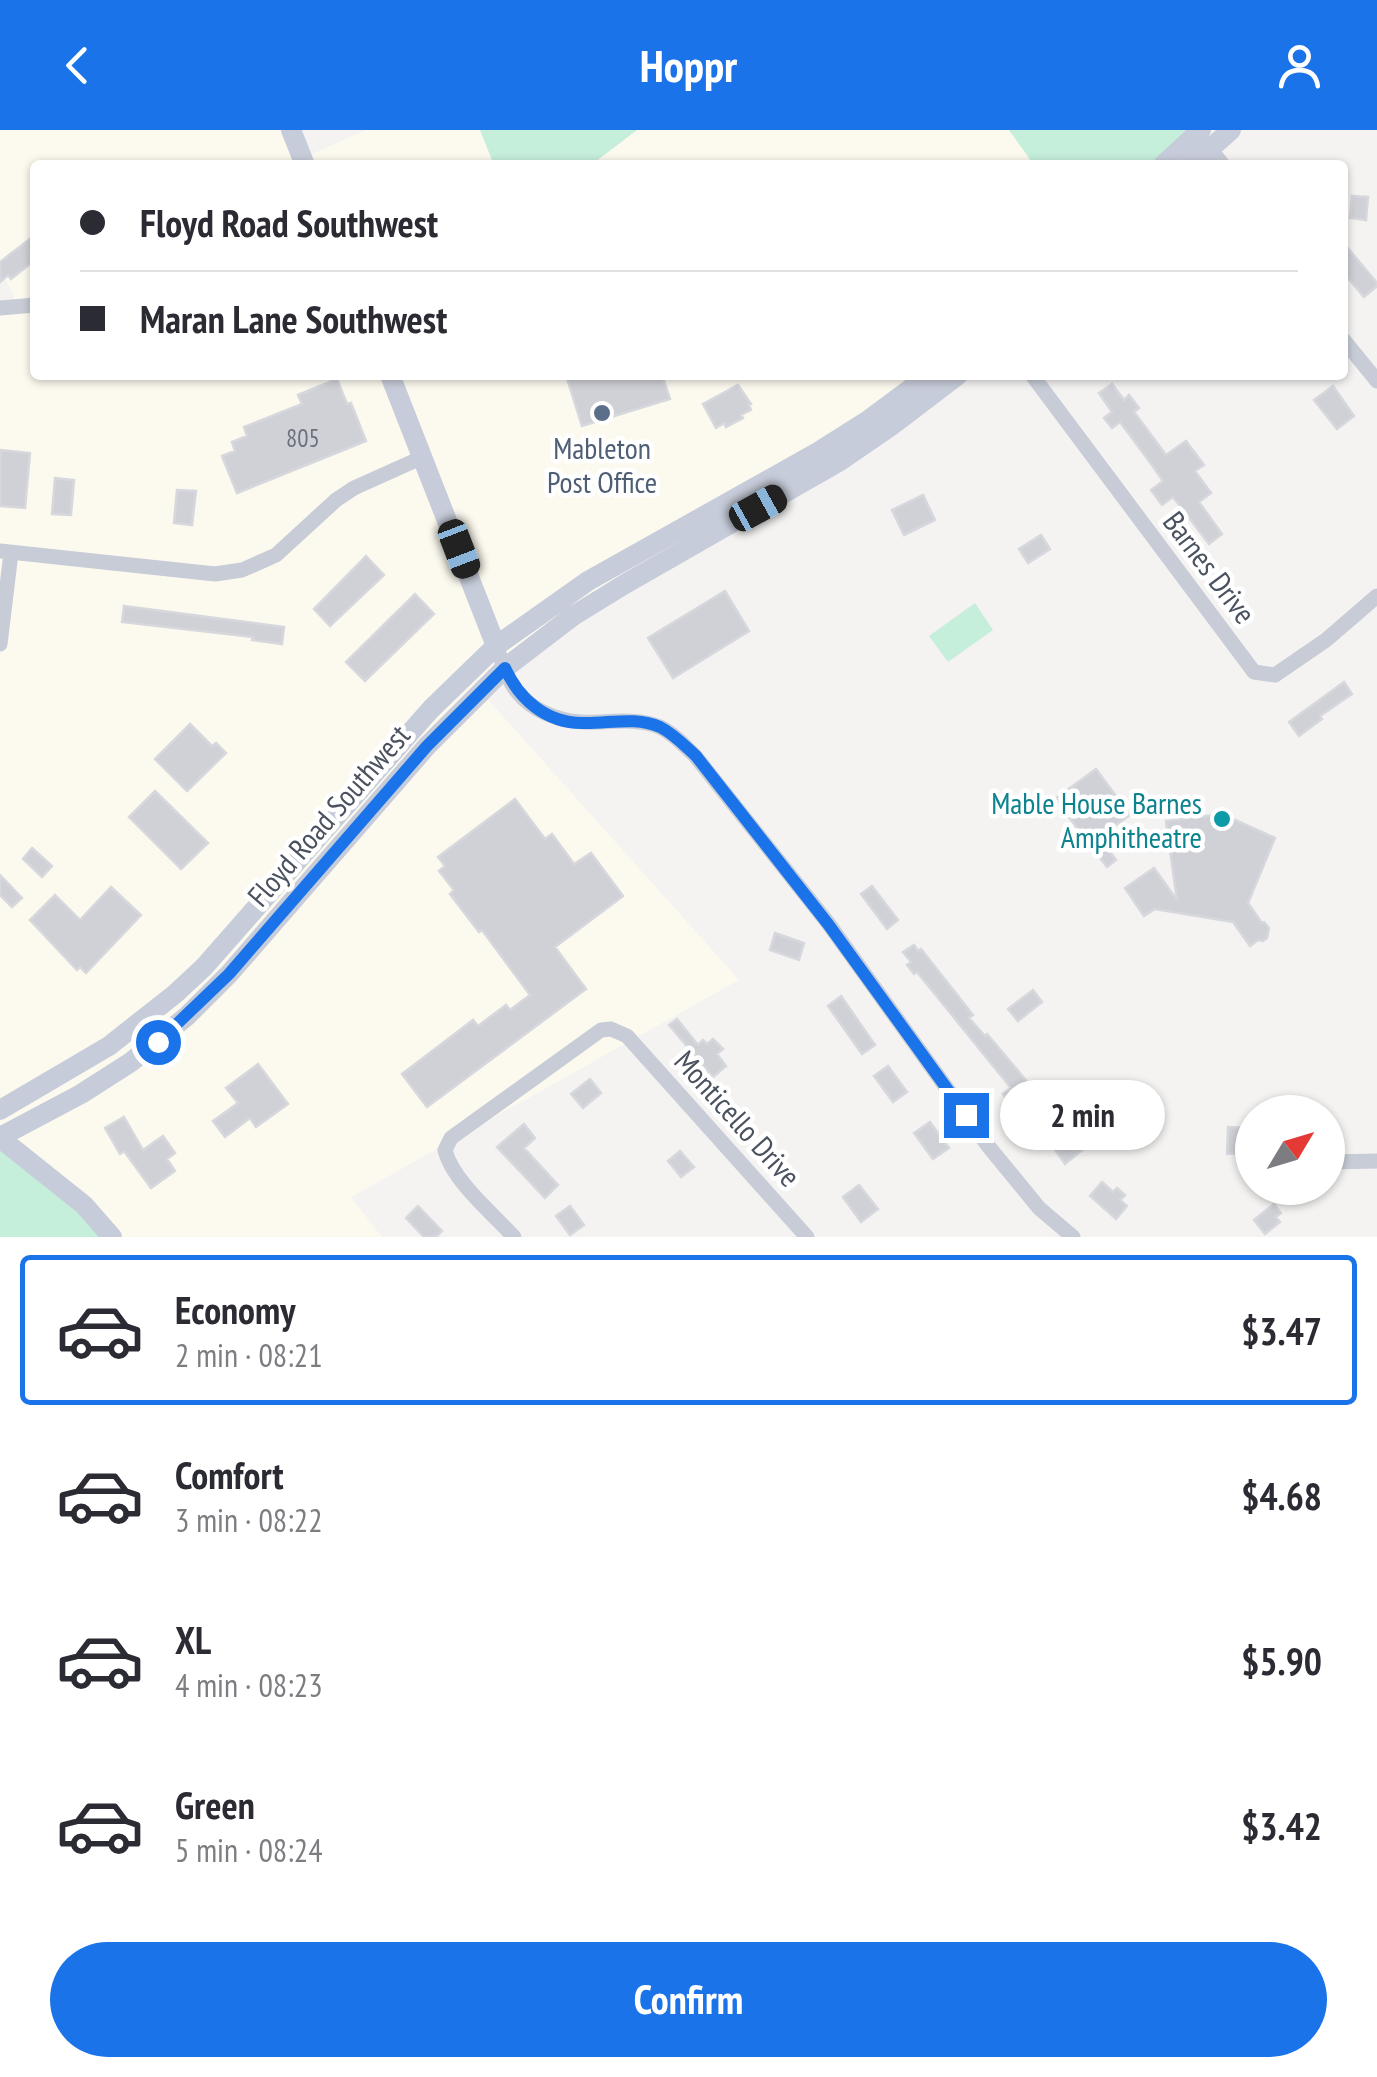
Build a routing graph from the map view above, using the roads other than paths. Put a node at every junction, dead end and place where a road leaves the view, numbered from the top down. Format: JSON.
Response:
{"nodes":[{"id":1,"x":291,"y":130,"type":"edge"},
{"id":2,"x":1231,"y":130,"type":"edge"},
{"id":3,"x":1208,"y":144,"type":"edge"},
{"id":4,"x":304,"y":160,"type":"edge"},
{"id":5,"x":1174,"y":160,"type":"edge"},
{"id":6,"x":30,"y":305,"type":"edge"},
{"id":7,"x":0,"y":308,"type":"edge"},
{"id":8,"x":1348,"y":346,"type":"edge"},
{"id":9,"x":392,"y":380,"type":"edge"},
{"id":10,"x":922,"y":380,"type":"edge"},
{"id":11,"x":951,"y":380,"type":"edge"},
{"id":12,"x":1036,"y":380,"type":"edge"},
{"id":13,"x":1377,"y":382,"type":"edge"},
{"id":14,"x":423,"y":457,"type":"junction"},
{"id":15,"x":6,"y":552,"type":"edge"},
{"id":16,"x":1377,"y":596,"type":"edge"},
{"id":17,"x":0,"y":644,"type":"edge"},
{"id":18,"x":496,"y":646,"type":"junction"},
{"id":19,"x":505,"y":668,"type":"junction"},
{"id":20,"x":0,"y":1110,"type":"edge"},
{"id":21,"x":0,"y":1138,"type":"edge"},
{"id":22,"x":1377,"y":1160,"type":"edge"},
{"id":23,"x":1345,"y":1161,"type":"edge"},
{"id":24,"x":112,"y":1237,"type":"edge"},
{"id":25,"x":514,"y":1237,"type":"edge"},
{"id":26,"x":807,"y":1237,"type":"edge"},
{"id":27,"x":1073,"y":1237,"type":"edge"}],
"edges":[{"from":1,"to":4,"type":"main road"},
{"from":2,"to":3,"type":"main road"},
{"from":3,"to":5,"type":"main road"},
{"from":6,"to":7,"type":"street"},
{"from":8,"to":13,"type":"street"},
{"from":9,"to":14,"type":"main road"},
{"from":10,"to":18,"type":"main road","name":"Floyd Road Southwest"},
{"from":11,"to":19,"type":"main road","name":"Floyd Road Southwest"},
{"from":12,"to":16,"type":"street","name":"Barnes Drive"},
{"from":14,"to":15,"type":"street"},
{"from":14,"to":18,"type":"main road"},
{"from":15,"to":17,"type":"street"},
{"from":18,"to":19,"type":"street"},
{"from":18,"to":20,"type":"main road","name":"Floyd Road Southwest"},
{"from":19,"to":21,"type":"main road","name":"Floyd Road Southwest"},
{"from":19,"to":27,"type":"street"},
{"from":21,"to":24,"type":"main road"},
{"from":22,"to":23,"type":"street"},
{"from":25,"to":26,"type":"street","name":"Monticello Drive"}]}
